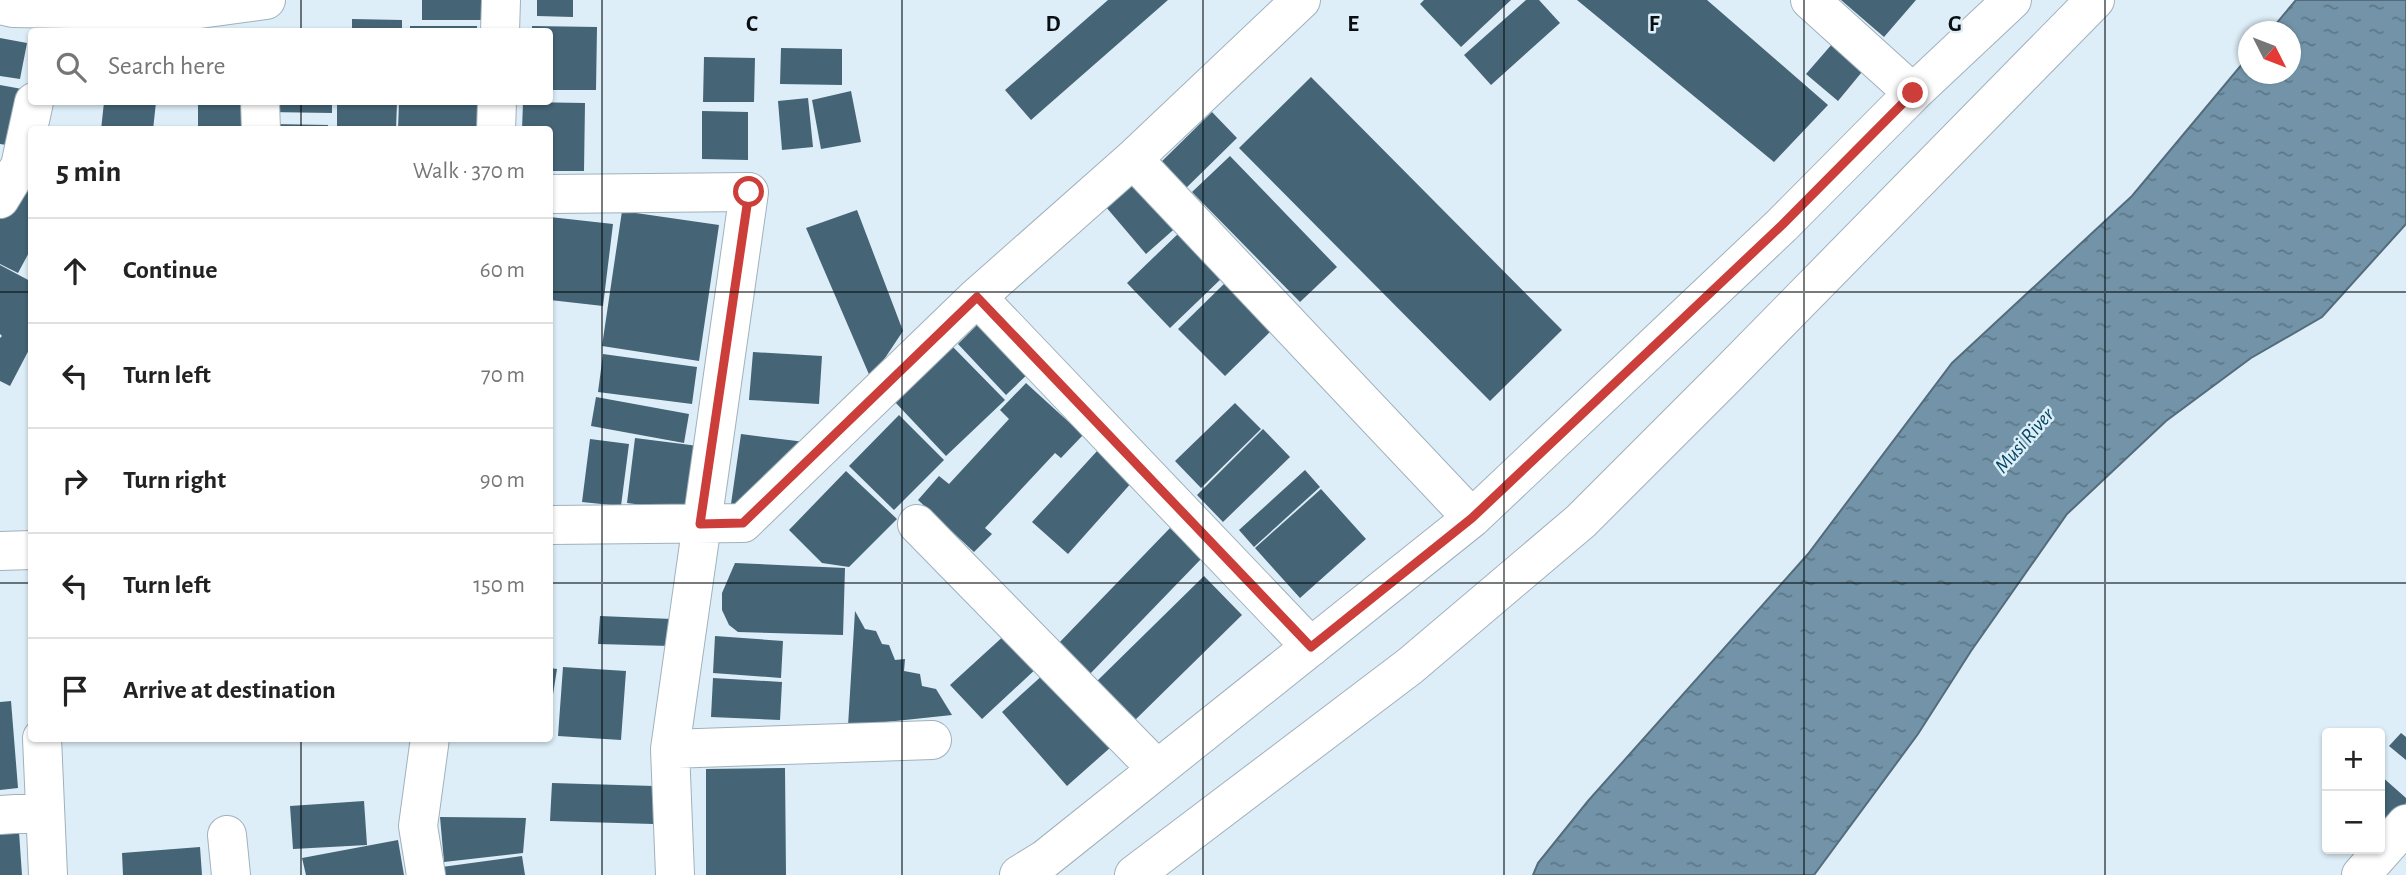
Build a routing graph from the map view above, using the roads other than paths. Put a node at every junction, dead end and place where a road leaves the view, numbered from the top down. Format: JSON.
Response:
{"nodes":[{"id":1,"x":266,"y":0,"type":"edge"},
{"id":2,"x":501,"y":0,"type":"edge"},
{"id":3,"x":1301,"y":0,"type":"edge"},
{"id":4,"x":1810,"y":0,"type":"edge"},
{"id":5,"x":2011,"y":0,"type":"edge"},
{"id":6,"x":2095,"y":0,"type":"edge"},
{"id":7,"x":0,"y":5,"type":"edge"},
{"id":8,"x":500,"y":28,"type":"edge"},
{"id":9,"x":0,"y":29,"type":"edge"},
{"id":10,"x":28,"y":34,"type":"edge"},
{"id":11,"x":1913,"y":93,"type":"junction"},
{"id":12,"x":33,"y":105,"type":"edge"},
{"id":13,"x":260,"y":105,"type":"edge"},
{"id":14,"x":497,"y":105,"type":"edge"},
{"id":15,"x":261,"y":126,"type":"edge"},
{"id":16,"x":496,"y":126,"type":"edge"},
{"id":17,"x":1133,"y":159,"type":"junction"},
{"id":18,"x":17,"y":166,"type":"edge"},
{"id":19,"x":553,"y":194,"type":"edge"},
{"id":20,"x":0,"y":199,"type":"edge"},
{"id":21,"x":977,"y":297,"type":"junction"},
{"id":22,"x":1472,"y":518,"type":"junction"},
{"id":23,"x":700,"y":524,"type":"junction"},
{"id":24,"x":917,"y":524,"type":"dead end"},
{"id":25,"x":553,"y":525,"type":"edge"},
{"id":26,"x":28,"y":550,"type":"edge"},
{"id":27,"x":0,"y":551,"type":"edge"},
{"id":28,"x":1311,"y":647,"type":"junction"},
{"id":29,"x":932,"y":740,"type":"dead end"},
{"id":30,"x":42,"y":742,"type":"edge"},
{"id":31,"x":429,"y":742,"type":"edge"},
{"id":32,"x":670,"y":749,"type":"junction"},
{"id":33,"x":1157,"y":769,"type":"junction"},
{"id":34,"x":44,"y":812,"type":"junction"},
{"id":35,"x":0,"y":815,"type":"edge"},
{"id":36,"x":2406,"y":824,"type":"edge"},
{"id":37,"x":227,"y":835,"type":"dead end"},
{"id":38,"x":48,"y":875,"type":"edge"},
{"id":39,"x":231,"y":875,"type":"edge"},
{"id":40,"x":426,"y":875,"type":"edge"},
{"id":41,"x":675,"y":875,"type":"edge"},
{"id":42,"x":1019,"y":875,"type":"edge"},
{"id":43,"x":1134,"y":875,"type":"edge"},
{"id":44,"x":2361,"y":875,"type":"edge"}],
"edges":[{"from":1,"to":7,"type":"street"},
{"from":2,"to":8,"type":"street"},
{"from":3,"to":17,"type":"street"},
{"from":4,"to":11,"type":"street"},
{"from":5,"to":11,"type":"street"},
{"from":6,"to":43,"type":"street"},
{"from":9,"to":10,"type":"street"},
{"from":11,"to":22,"type":"street"},
{"from":12,"to":18,"type":"street"},
{"from":13,"to":15,"type":"street"},
{"from":14,"to":16,"type":"street"},
{"from":17,"to":21,"type":"street"},
{"from":17,"to":22,"type":"street"},
{"from":18,"to":20,"type":"street"},
{"from":19,"to":23,"type":"street"},
{"from":21,"to":23,"type":"street"},
{"from":21,"to":28,"type":"street"},
{"from":22,"to":28,"type":"street"},
{"from":23,"to":25,"type":"street"},
{"from":23,"to":32,"type":"street"},
{"from":24,"to":33,"type":"street"},
{"from":26,"to":27,"type":"street"},
{"from":28,"to":33,"type":"street"},
{"from":29,"to":32,"type":"street"},
{"from":30,"to":34,"type":"street"},
{"from":31,"to":40,"type":"street"},
{"from":32,"to":41,"type":"street"},
{"from":33,"to":42,"type":"street"},
{"from":34,"to":35,"type":"street"},
{"from":34,"to":38,"type":"street"},
{"from":36,"to":44,"type":"street"},
{"from":37,"to":39,"type":"street"}]}
